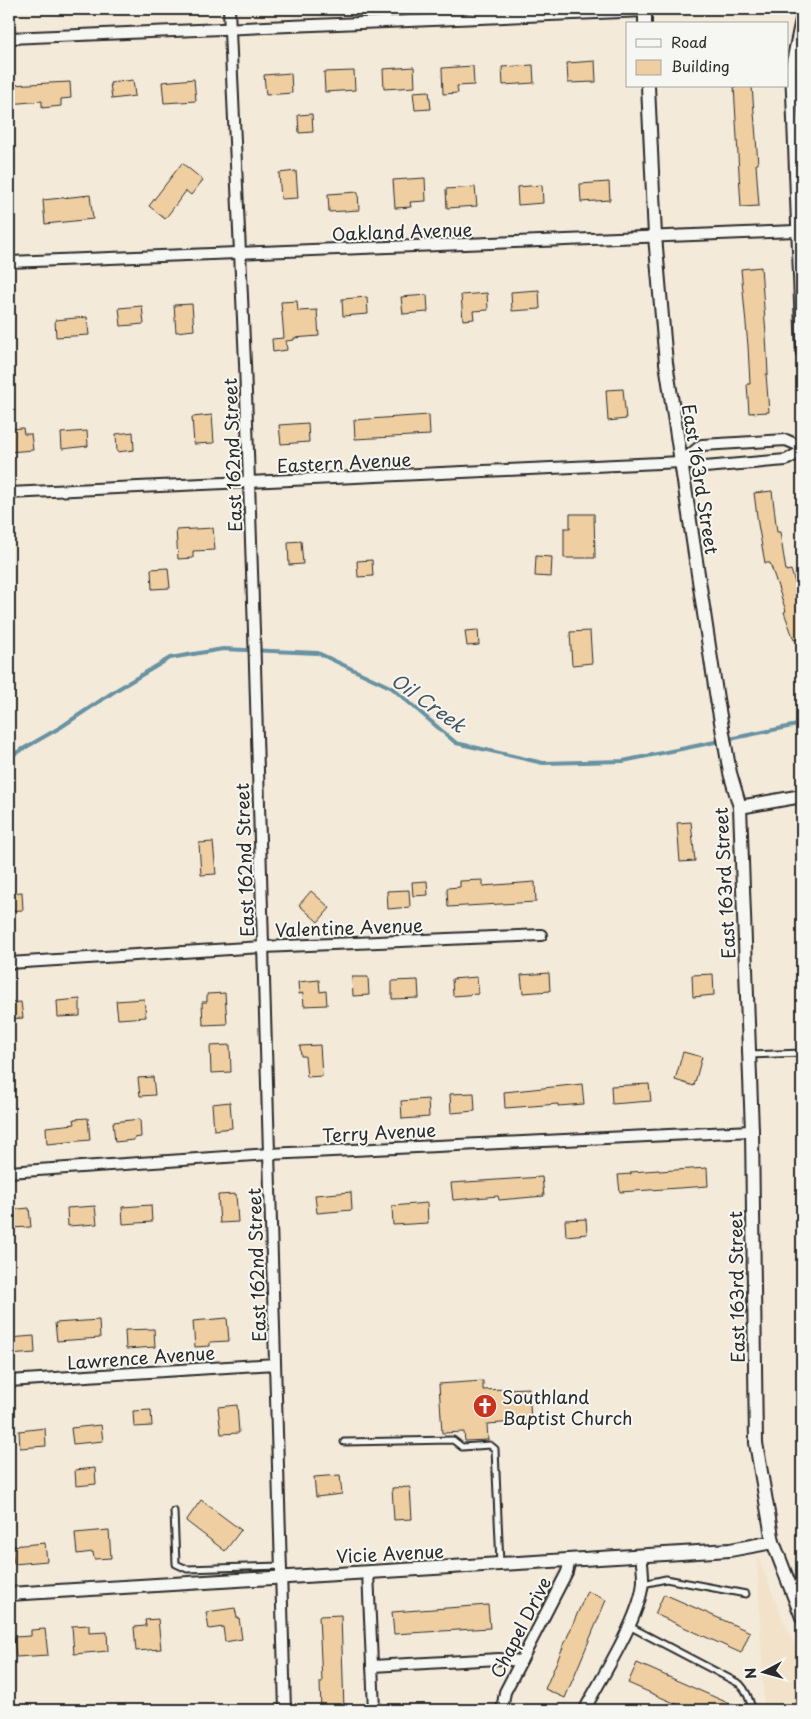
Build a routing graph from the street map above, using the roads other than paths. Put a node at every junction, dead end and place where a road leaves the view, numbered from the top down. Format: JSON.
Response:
{"nodes":[{"id":1,"x":229,"y":9,"type":"edge"},
{"id":2,"x":645,"y":15,"type":"edge"},
{"id":3,"x":802,"y":15,"type":"edge"},
{"id":4,"x":230,"y":28,"type":"junction"},
{"id":5,"x":9,"y":38,"type":"edge"},
{"id":6,"x":648,"y":88,"type":"edge"},
{"id":7,"x":796,"y":232,"type":"junction"},
{"id":8,"x":655,"y":236,"type":"junction"},
{"id":9,"x":240,"y":254,"type":"junction"},
{"id":10,"x":9,"y":262,"type":"edge"},
{"id":11,"x":802,"y":354,"type":"edge"},
{"id":12,"x":802,"y":447,"type":"edge"},
{"id":13,"x":802,"y":452,"type":"edge"},
{"id":14,"x":681,"y":462,"type":"junction"},
{"id":15,"x":249,"y":483,"type":"junction"},
{"id":16,"x":9,"y":493,"type":"edge"},
{"id":17,"x":802,"y":796,"type":"edge"},
{"id":18,"x":740,"y":807,"type":"junction"},
{"id":19,"x":541,"y":935,"type":"dead end"},
{"id":20,"x":263,"y":947,"type":"junction"},
{"id":21,"x":9,"y":963,"type":"edge"},
{"id":22,"x":802,"y":1053,"type":"edge"},
{"id":23,"x":749,"y":1055,"type":"junction"},
{"id":24,"x":752,"y":1131,"type":"junction"},
{"id":25,"x":269,"y":1154,"type":"junction"},
{"id":26,"x":9,"y":1172,"type":"edge"},
{"id":27,"x":275,"y":1364,"type":"junction"},
{"id":28,"x":9,"y":1381,"type":"edge"},
{"id":29,"x":344,"y":1442,"type":"dead end"},
{"id":30,"x":174,"y":1512,"type":"dead end"},
{"id":31,"x":773,"y":1542,"type":"junction"},
{"id":32,"x":641,"y":1556,"type":"junction"},
{"id":33,"x":570,"y":1560,"type":"junction"},
{"id":34,"x":500,"y":1564,"type":"junction"},
{"id":35,"x":281,"y":1572,"type":"junction"},
{"id":36,"x":368,"y":1572,"type":"junction"},
{"id":37,"x":642,"y":1584,"type":"junction"},
{"id":38,"x":9,"y":1594,"type":"edge"},
{"id":39,"x":746,"y":1594,"type":"dead end"},
{"id":40,"x":802,"y":1616,"type":"edge"},
{"id":41,"x":629,"y":1626,"type":"junction"},
{"id":42,"x":521,"y":1661,"type":"junction"},
{"id":43,"x":372,"y":1666,"type":"junction"},
{"id":44,"x":285,"y":1710,"type":"edge"},
{"id":45,"x":374,"y":1710,"type":"edge"},
{"id":46,"x":502,"y":1710,"type":"edge"},
{"id":47,"x":586,"y":1710,"type":"edge"},
{"id":48,"x":752,"y":1710,"type":"edge"}],
"edges":[{"from":1,"to":4,"type":"street","name":"East 162nd Street"},
{"from":2,"to":4,"type":"street"},
{"from":3,"to":7,"type":"street"},
{"from":4,"to":5,"type":"street"},
{"from":4,"to":9,"type":"street","name":"East 162nd Street"},
{"from":6,"to":8,"type":"street","name":"East 163rd Street"},
{"from":7,"to":8,"type":"street","name":"Oakland Avenue"},
{"from":7,"to":11,"type":"street"},
{"from":8,"to":9,"type":"street","name":"Oakland Avenue"},
{"from":8,"to":14,"type":"street","name":"East 163rd Street"},
{"from":9,"to":10,"type":"street","name":"Oakland Avenue"},
{"from":9,"to":15,"type":"street","name":"East 162nd Street"},
{"from":12,"to":14,"type":"street"},
{"from":13,"to":14,"type":"street","name":"Eastern Avenue"},
{"from":14,"to":15,"type":"street","name":"Eastern Avenue"},
{"from":14,"to":18,"type":"street","name":"East 163rd Street"},
{"from":15,"to":16,"type":"street","name":"Eastern Avenue"},
{"from":15,"to":20,"type":"street","name":"East 162nd Street"},
{"from":17,"to":18,"type":"street"},
{"from":18,"to":23,"type":"street","name":"East 163rd Street"},
{"from":19,"to":20,"type":"street","name":"Valentine Avenue"},
{"from":20,"to":21,"type":"street","name":"Valentine Avenue"},
{"from":20,"to":25,"type":"street","name":"East 162nd Street"},
{"from":22,"to":23,"type":"lane"},
{"from":23,"to":24,"type":"street","name":"East 163rd Street"},
{"from":24,"to":25,"type":"street","name":"Terry Avenue"},
{"from":24,"to":31,"type":"street","name":"East 163rd Street"},
{"from":25,"to":26,"type":"street","name":"Terry Avenue"},
{"from":25,"to":27,"type":"street","name":"East 162nd Street"},
{"from":27,"to":28,"type":"street","name":"Lawrence Avenue"},
{"from":27,"to":35,"type":"street","name":"East 162nd Street"},
{"from":29,"to":34,"type":"lane"},
{"from":30,"to":35,"type":"lane"},
{"from":31,"to":32,"type":"street","name":"Vicie Avenue"},
{"from":31,"to":40,"type":"street","name":"East 163rd Street"},
{"from":32,"to":33,"type":"street","name":"Vicie Avenue"},
{"from":32,"to":37,"type":"street"},
{"from":33,"to":34,"type":"street","name":"Vicie Avenue"},
{"from":33,"to":42,"type":"street","name":"Chapel Drive"},
{"from":34,"to":36,"type":"street","name":"Vicie Avenue"},
{"from":35,"to":36,"type":"street","name":"Vicie Avenue"},
{"from":35,"to":38,"type":"street","name":"Vicie Avenue"},
{"from":35,"to":44,"type":"street","name":"East 162nd Street"},
{"from":36,"to":43,"type":"street"},
{"from":37,"to":39,"type":"lane"},
{"from":37,"to":41,"type":"street"},
{"from":41,"to":47,"type":"street"},
{"from":41,"to":48,"type":"lane"},
{"from":42,"to":43,"type":"street"},
{"from":42,"to":46,"type":"street","name":"Chapel Drive"},
{"from":43,"to":45,"type":"street"}]}
